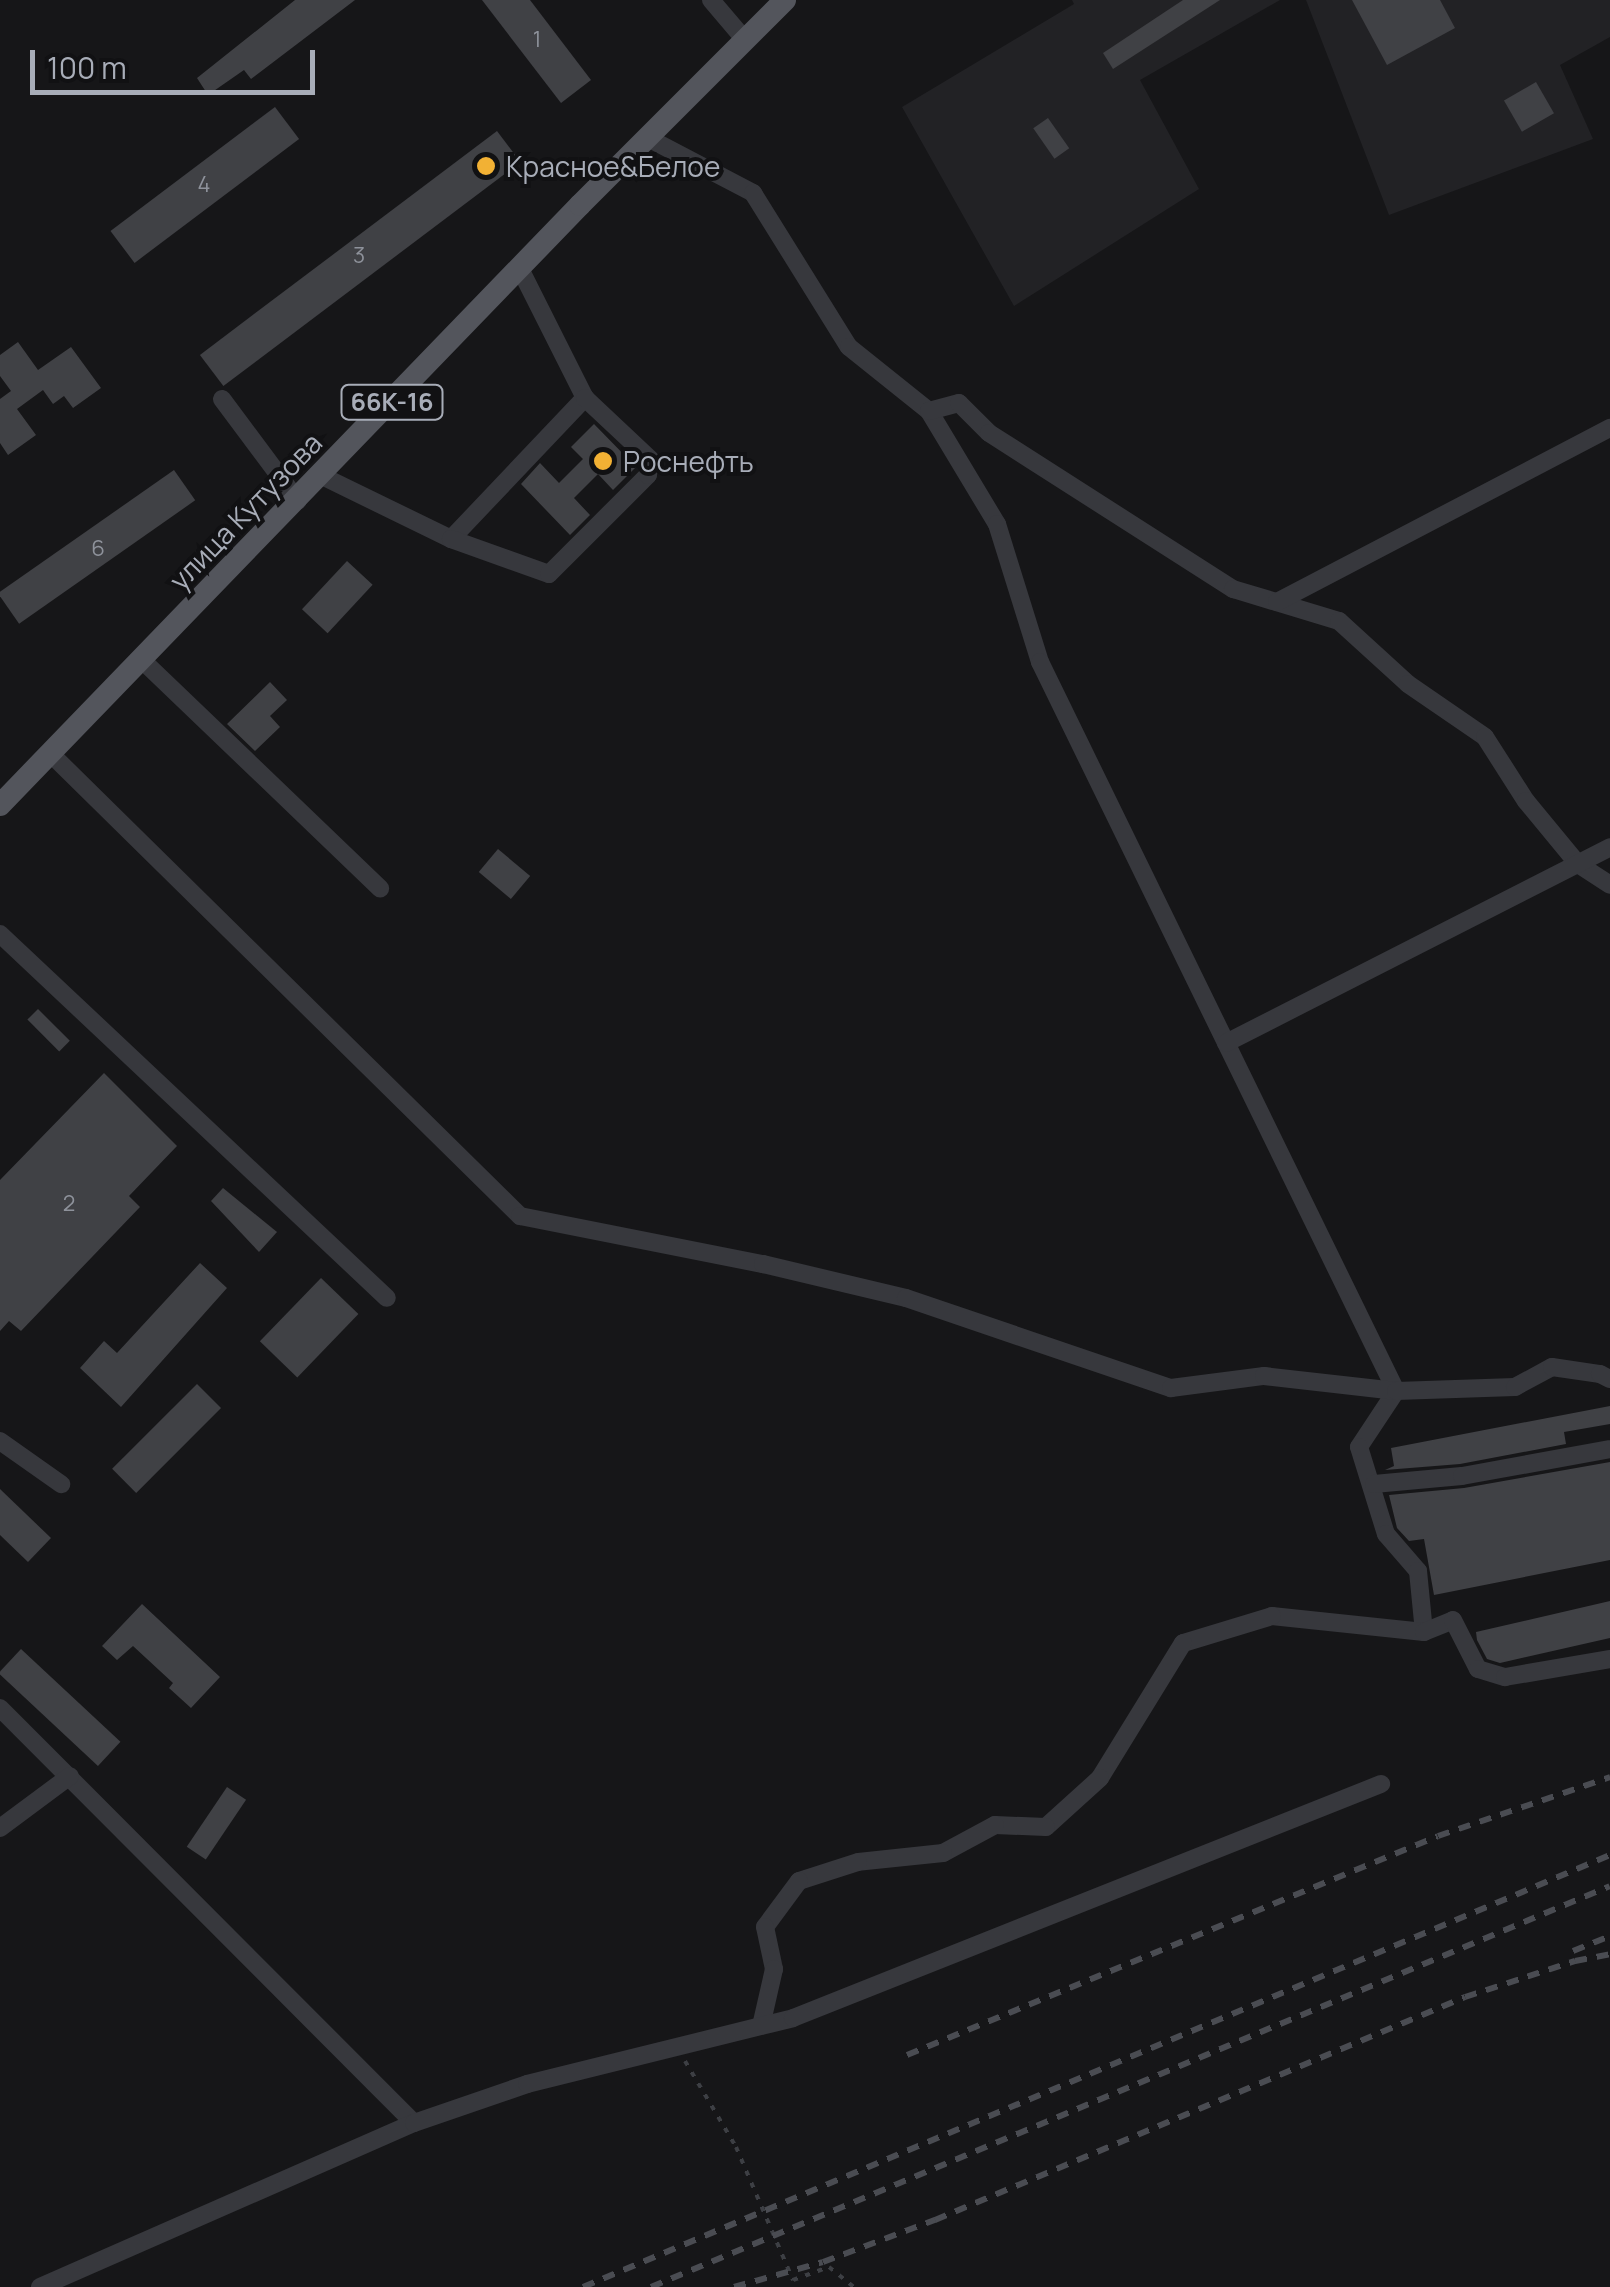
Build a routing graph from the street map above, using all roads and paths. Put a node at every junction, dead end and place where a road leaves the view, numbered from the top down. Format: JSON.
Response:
{"nodes":[{"id":1,"x":785,"y":0,"type":"edge"},
{"id":2,"x":713,"y":1,"type":"edge"},
{"id":3,"x":745,"y":40,"type":"junction"},
{"id":4,"x":648,"y":138,"type":"junction"},
{"id":5,"x":520,"y":269,"type":"junction"},
{"id":6,"x":222,"y":398,"type":"dead end"},
{"id":7,"x":585,"y":398,"type":"junction"},
{"id":8,"x":930,"y":411,"type":"junction"},
{"id":9,"x":1610,"y":428,"type":"edge"},
{"id":10,"x":322,"y":476,"type":"junction"},
{"id":11,"x":298,"y":501,"type":"junction"},
{"id":12,"x":452,"y":539,"type":"junction"},
{"id":13,"x":1276,"y":602,"type":"junction"},
{"id":14,"x":142,"y":660,"type":"junction"},
{"id":15,"x":50,"y":753,"type":"junction"},
{"id":16,"x":0,"y":805,"type":"edge"},
{"id":17,"x":1610,"y":847,"type":"edge"},
{"id":18,"x":1578,"y":864,"type":"junction"},
{"id":19,"x":1610,"y":885,"type":"edge"},
{"id":20,"x":380,"y":888,"type":"dead end"},
{"id":21,"x":0,"y":934,"type":"edge"},
{"id":22,"x":1226,"y":1043,"type":"junction"},
{"id":23,"x":386,"y":1298,"type":"dead end"},
{"id":24,"x":1610,"y":1379,"type":"edge"},
{"id":25,"x":1396,"y":1391,"type":"junction"},
{"id":26,"x":0,"y":1441,"type":"edge"},
{"id":27,"x":1610,"y":1449,"type":"edge"},
{"id":28,"x":61,"y":1484,"type":"dead end"},
{"id":29,"x":1374,"y":1484,"type":"junction"},
{"id":30,"x":1424,"y":1632,"type":"junction"},
{"id":31,"x":1610,"y":1660,"type":"edge"},
{"id":32,"x":0,"y":1708,"type":"edge"},
{"id":33,"x":70,"y":1776,"type":"junction"},
{"id":34,"x":1381,"y":1784,"type":"dead end"},
{"id":35,"x":0,"y":1828,"type":"edge"},
{"id":36,"x":761,"y":2026,"type":"junction"},
{"id":37,"x":677,"y":2047,"type":"junction"},
{"id":38,"x":414,"y":2123,"type":"junction"},
{"id":39,"x":40,"y":2287,"type":"edge"},
{"id":40,"x":854,"y":2287,"type":"edge"}],
"edges":[{"from":1,"to":3,"type":"main road","name":"улица Кутузова","number":"66К-16"},
{"from":2,"to":3,"type":"street"},
{"from":3,"to":4,"type":"main road","name":"улица Кутузова","number":"66К-16"},
{"from":4,"to":5,"type":"main road","name":"улица Кутузова","number":"66К-16"},
{"from":4,"to":8,"type":"street"},
{"from":5,"to":7,"type":"street"},
{"from":5,"to":10,"type":"main road","name":"улица Кутузова","number":"66К-16"},
{"from":6,"to":11,"type":"street"},
{"from":7,"to":12,"type":"street"},
{"from":7,"to":12,"type":"street"},
{"from":8,"to":13,"type":"street"},
{"from":8,"to":22,"type":"street"},
{"from":9,"to":13,"type":"street"},
{"from":10,"to":11,"type":"main road","name":"улица Кутузова","number":"66К-16"},
{"from":10,"to":12,"type":"street"},
{"from":11,"to":14,"type":"main road","name":"улица Кутузова","number":"66К-16"},
{"from":13,"to":18,"type":"street"},
{"from":14,"to":15,"type":"main road","name":"улица Кутузова","number":"66К-16"},
{"from":14,"to":20,"type":"street"},
{"from":15,"to":16,"type":"main road","name":"улица Кутузова","number":"66К-16"},
{"from":15,"to":25,"type":"street"},
{"from":17,"to":18,"type":"street"},
{"from":18,"to":19,"type":"street"},
{"from":18,"to":22,"type":"street"},
{"from":21,"to":23,"type":"street"},
{"from":22,"to":25,"type":"street"},
{"from":24,"to":25,"type":"street"},
{"from":25,"to":29,"type":"street"},
{"from":26,"to":28,"type":"street"},
{"from":27,"to":29,"type":"street"},
{"from":29,"to":30,"type":"street"},
{"from":30,"to":31,"type":"street"},
{"from":30,"to":36,"type":"street"},
{"from":32,"to":33,"type":"street"},
{"from":33,"to":35,"type":"street"},
{"from":33,"to":38,"type":"street"},
{"from":34,"to":36,"type":"street"},
{"from":36,"to":37,"type":"street"},
{"from":37,"to":38,"type":"street"},
{"from":37,"to":40,"type":"path"},
{"from":38,"to":39,"type":"street"}]}
